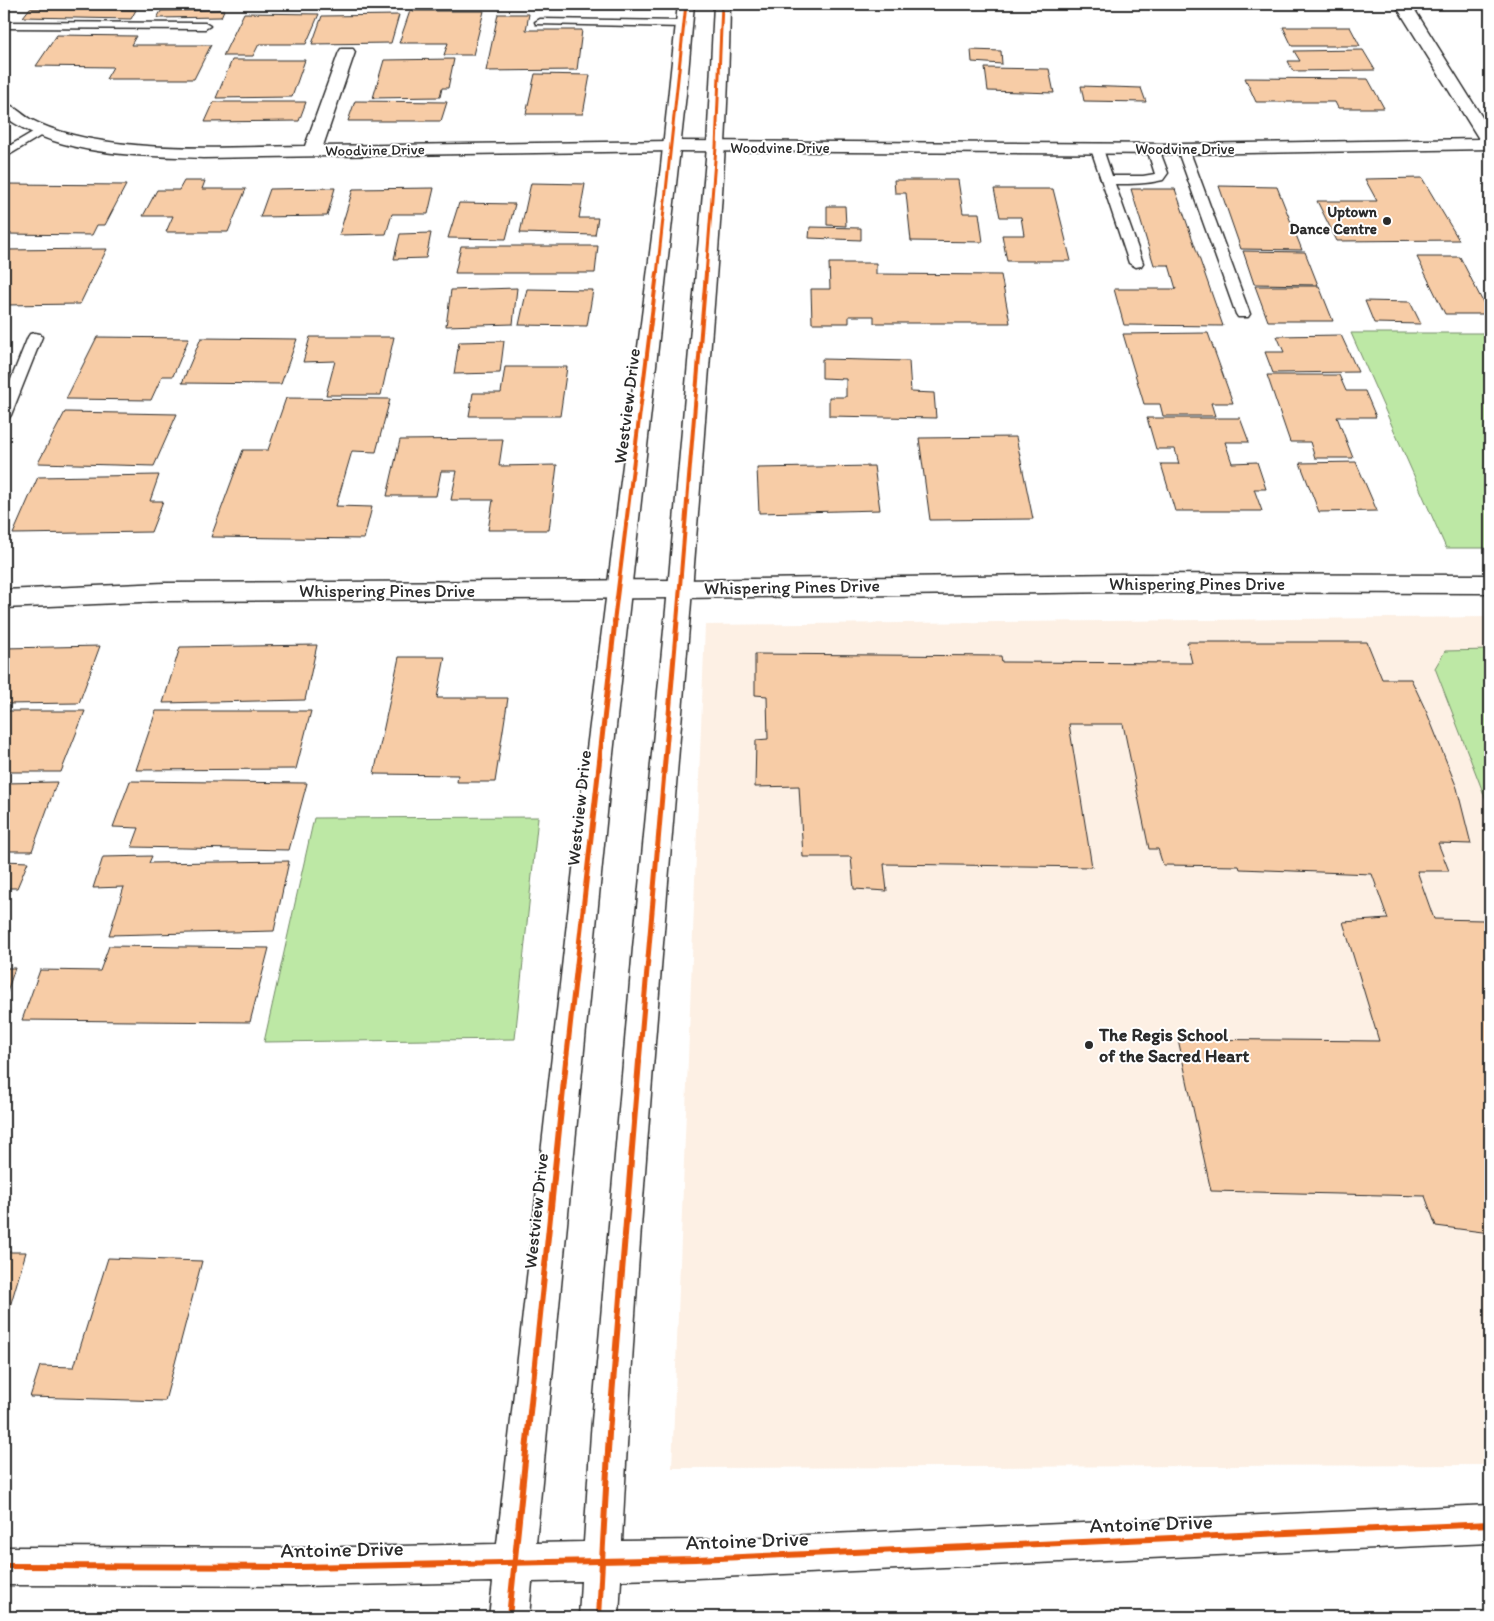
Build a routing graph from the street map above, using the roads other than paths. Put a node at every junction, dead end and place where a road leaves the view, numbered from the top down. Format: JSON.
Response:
{"nodes":[{"id":1,"x":722,"y":4,"type":"edge"},
{"id":2,"x":1403,"y":4,"type":"edge"},
{"id":3,"x":685,"y":14,"type":"edge"},
{"id":4,"x":540,"y":22,"type":"dead end"},
{"id":5,"x":4,"y":25,"type":"edge"},
{"id":6,"x":204,"y":26,"type":"dead end"},
{"id":7,"x":347,"y":52,"type":"dead end"},
{"id":8,"x":4,"y":108,"type":"edge"},
{"id":9,"x":43,"y":130,"type":"junction"},
{"id":10,"x":1490,"y":144,"type":"edge"},
{"id":11,"x":672,"y":146,"type":"junction"},
{"id":12,"x":716,"y":147,"type":"junction"},
{"id":13,"x":1097,"y":149,"type":"junction"},
{"id":14,"x":1153,"y":149,"type":"junction"},
{"id":15,"x":1183,"y":149,"type":"junction"},
{"id":16,"x":312,"y":151,"type":"junction"},
{"id":17,"x":4,"y":154,"type":"edge"},
{"id":18,"x":1107,"y":180,"type":"junction"},
{"id":19,"x":1136,"y":263,"type":"dead end"},
{"id":20,"x":1243,"y":314,"type":"dead end"},
{"id":21,"x":36,"y":337,"type":"dead end"},
{"id":22,"x":4,"y":415,"type":"edge"},
{"id":23,"x":1490,"y":584,"type":"edge"},
{"id":24,"x":618,"y":589,"type":"junction"},
{"id":25,"x":680,"y":589,"type":"junction"},
{"id":26,"x":4,"y":599,"type":"edge"},
{"id":27,"x":1490,"y":1524,"type":"edge"},
{"id":28,"x":602,"y":1561,"type":"junction"},
{"id":29,"x":515,"y":1562,"type":"junction"},
{"id":30,"x":4,"y":1566,"type":"edge"},
{"id":31,"x":509,"y":1617,"type":"edge"},
{"id":32,"x":599,"y":1617,"type":"edge"}],
"edges":[{"from":1,"to":12,"type":"main road"},
{"from":2,"to":10,"type":"main road"},
{"from":3,"to":4,"type":"lane"},
{"from":3,"to":11,"type":"main road","name":"Westview Drive"},
{"from":5,"to":6,"type":"lane"},
{"from":7,"to":16,"type":"main road"},
{"from":8,"to":9,"type":"main road","name":"Woodvine Drive"},
{"from":9,"to":16,"type":"main road","name":"Woodvine Drive"},
{"from":9,"to":17,"type":"lane"},
{"from":10,"to":15,"type":"main road","name":"Woodvine Drive"},
{"from":11,"to":12,"type":"main road","name":"Woodvine Drive"},
{"from":11,"to":16,"type":"main road","name":"Woodvine Drive"},
{"from":11,"to":24,"type":"main road","name":"Westview Drive"},
{"from":12,"to":13,"type":"main road","name":"Woodvine Drive"},
{"from":12,"to":25,"type":"main road"},
{"from":13,"to":14,"type":"main road","name":"Woodvine Drive"},
{"from":13,"to":18,"type":"lane"},
{"from":14,"to":15,"type":"main road","name":"Woodvine Drive"},
{"from":14,"to":18,"type":"lane"},
{"from":15,"to":20,"type":"lane"},
{"from":18,"to":19,"type":"lane"},
{"from":21,"to":22,"type":"lane"},
{"from":23,"to":25,"type":"main road","name":"Whispering Pines Drive"},
{"from":24,"to":25,"type":"main road","name":"Whispering Pines Drive"},
{"from":24,"to":26,"type":"main road","name":"Whispering Pines Drive"},
{"from":24,"to":29,"type":"main road","name":"Westview Drive"},
{"from":25,"to":28,"type":"main road"},
{"from":27,"to":28,"type":"main road","name":"Antoine Drive"},
{"from":28,"to":29,"type":"main road","name":"Antoine Drive"},
{"from":28,"to":32,"type":"main road"},
{"from":29,"to":30,"type":"main road","name":"Antoine Drive"},
{"from":29,"to":31,"type":"main road","name":"Westview Drive"}]}
